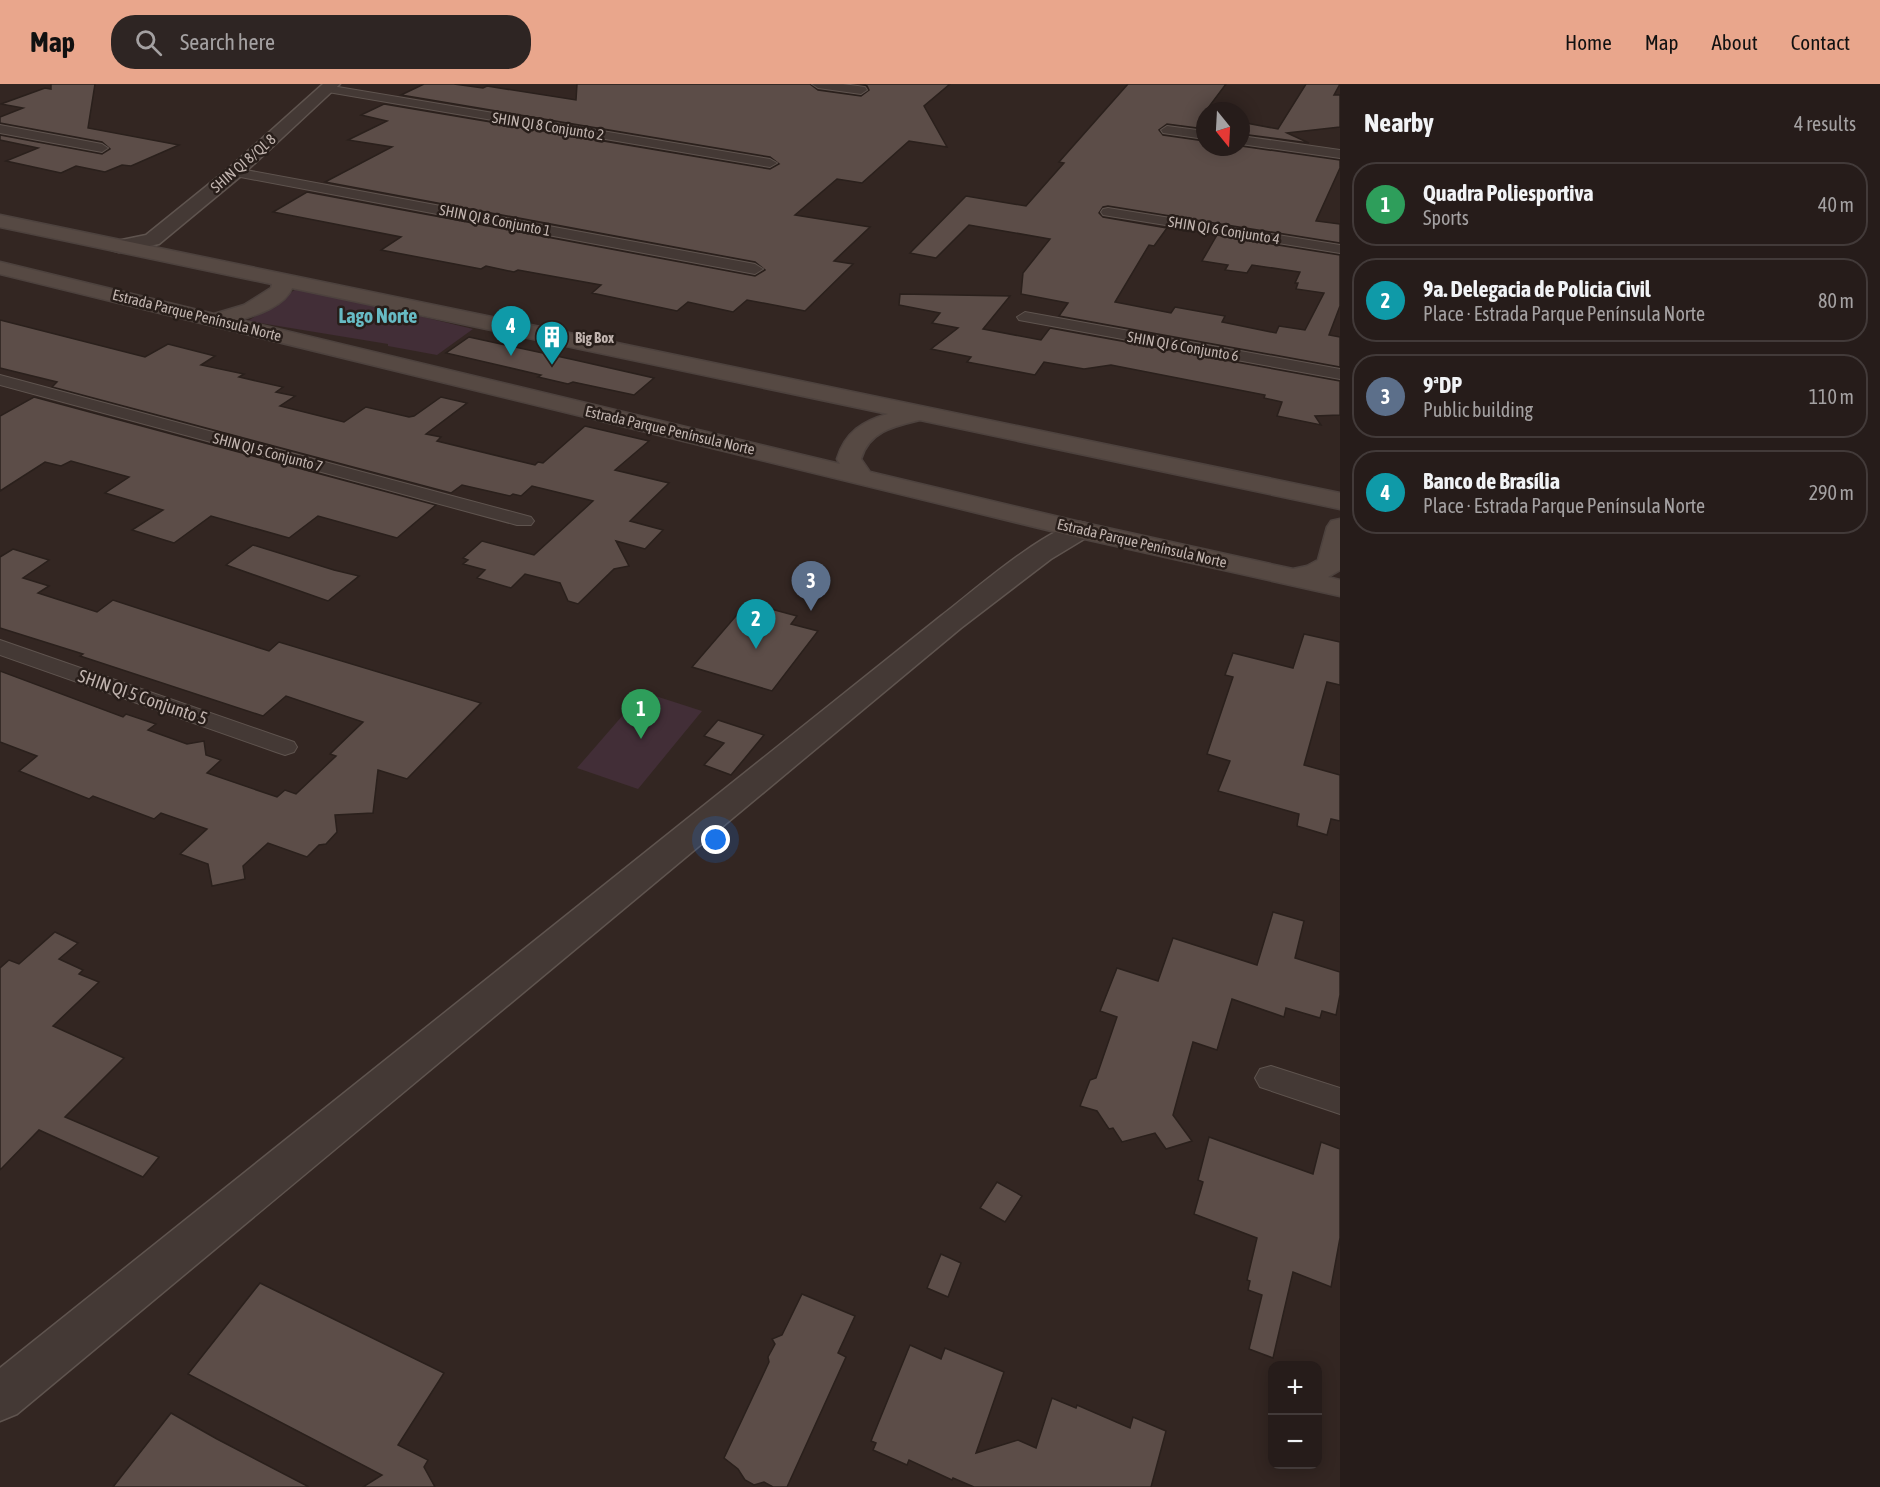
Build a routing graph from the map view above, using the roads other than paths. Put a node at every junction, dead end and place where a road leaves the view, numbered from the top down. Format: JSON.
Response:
{"nodes":[{"id":1,"x":818,"y":84,"type":"edge"},
{"id":2,"x":329,"y":87,"type":"edge"},
{"id":3,"x":861,"y":90,"type":"dead end"},
{"id":4,"x":0,"y":129,"type":"edge"},
{"id":5,"x":1167,"y":130,"type":"dead end"},
{"id":6,"x":1196,"y":134,"type":"edge"},
{"id":7,"x":1250,"y":141,"type":"edge"},
{"id":8,"x":102,"y":147,"type":"dead end"},
{"id":9,"x":1340,"y":154,"type":"edge"},
{"id":10,"x":771,"y":163,"type":"dead end"},
{"id":11,"x":235,"y":172,"type":"junction"},
{"id":12,"x":1108,"y":212,"type":"dead end"},
{"id":13,"x":0,"y":221,"type":"edge"},
{"id":14,"x":20,"y":226,"type":"junction"},
{"id":15,"x":0,"y":230,"type":"edge"},
{"id":16,"x":150,"y":246,"type":"junction"},
{"id":17,"x":1340,"y":249,"type":"edge"},
{"id":18,"x":0,"y":268,"type":"edge"},
{"id":19,"x":755,"y":269,"type":"dead end"},
{"id":20,"x":283,"y":281,"type":"junction"},
{"id":21,"x":1025,"y":317,"type":"dead end"},
{"id":22,"x":216,"y":319,"type":"junction"},
{"id":23,"x":1340,"y":374,"type":"edge"},
{"id":24,"x":4,"y":384,"type":"edge"},
{"id":25,"x":919,"y":413,"type":"junction"},
{"id":26,"x":860,"y":475,"type":"junction"},
{"id":27,"x":1334,"y":502,"type":"edge"},
{"id":28,"x":524,"y":521,"type":"dead end"},
{"id":29,"x":1340,"y":527,"type":"edge"},
{"id":30,"x":1080,"y":530,"type":"joint"},
{"id":31,"x":1046,"y":537,"type":"junction"},
{"id":32,"x":1295,"y":577,"type":"junction"},
{"id":33,"x":1340,"y":588,"type":"edge"},
{"id":34,"x":0,"y":647,"type":"edge"},
{"id":35,"x":285,"y":747,"type":"dead end"},
{"id":36,"x":1271,"y":1078,"type":"dead end"},
{"id":37,"x":1340,"y":1101,"type":"edge"},
{"id":38,"x":0,"y":1398,"type":"edge"}],
"edges":[{"from":1,"to":3,"type":"street"},
{"from":2,"to":10,"type":"street","name":"SHIN QI 8 Conjunto 2"},
{"from":2,"to":11,"type":"street","name":"SHIN QI 8/QL 8"},
{"from":4,"to":8,"type":"street"},
{"from":5,"to":6,"type":"street"},
{"from":7,"to":9,"type":"street"},
{"from":11,"to":16,"type":"street","name":"SHIN QI 8/QL 8"},
{"from":11,"to":19,"type":"street","name":"SHIN QI 8 Conjunto 1"},
{"from":12,"to":17,"type":"street","name":"SHIN QI 6 Conjunto 4"},
{"from":13,"to":14,"type":"main road"},
{"from":14,"to":15,"type":"main road"},
{"from":14,"to":16,"type":"main road"},
{"from":16,"to":20,"type":"main road"},
{"from":18,"to":22,"type":"main road","name":"Estrada Parque Península Norte"},
{"from":20,"to":22,"type":"main road"},
{"from":20,"to":25,"type":"main road"},
{"from":21,"to":23,"type":"street","name":"SHIN QI 6 Conjunto 6"},
{"from":22,"to":26,"type":"main road","name":"Estrada Parque Península Norte"},
{"from":24,"to":28,"type":"street","name":"SHIN QI 5 Conjunto 7"},
{"from":25,"to":26,"type":"main road"},
{"from":25,"to":27,"type":"main road"},
{"from":26,"to":31,"type":"main road","name":"Estrada Parque Península Norte"},
{"from":29,"to":32,"type":"main road"},
{"from":30,"to":31,"type":"street"},
{"from":30,"to":32,"type":"main road","name":"Estrada Parque Península Norte"},
{"from":31,"to":38,"type":"street"},
{"from":32,"to":33,"type":"main road","name":"Estrada Parque Península Norte"},
{"from":34,"to":35,"type":"street","name":"SHIN QI 5 Conjunto 5"},
{"from":36,"to":37,"type":"street"}]}
